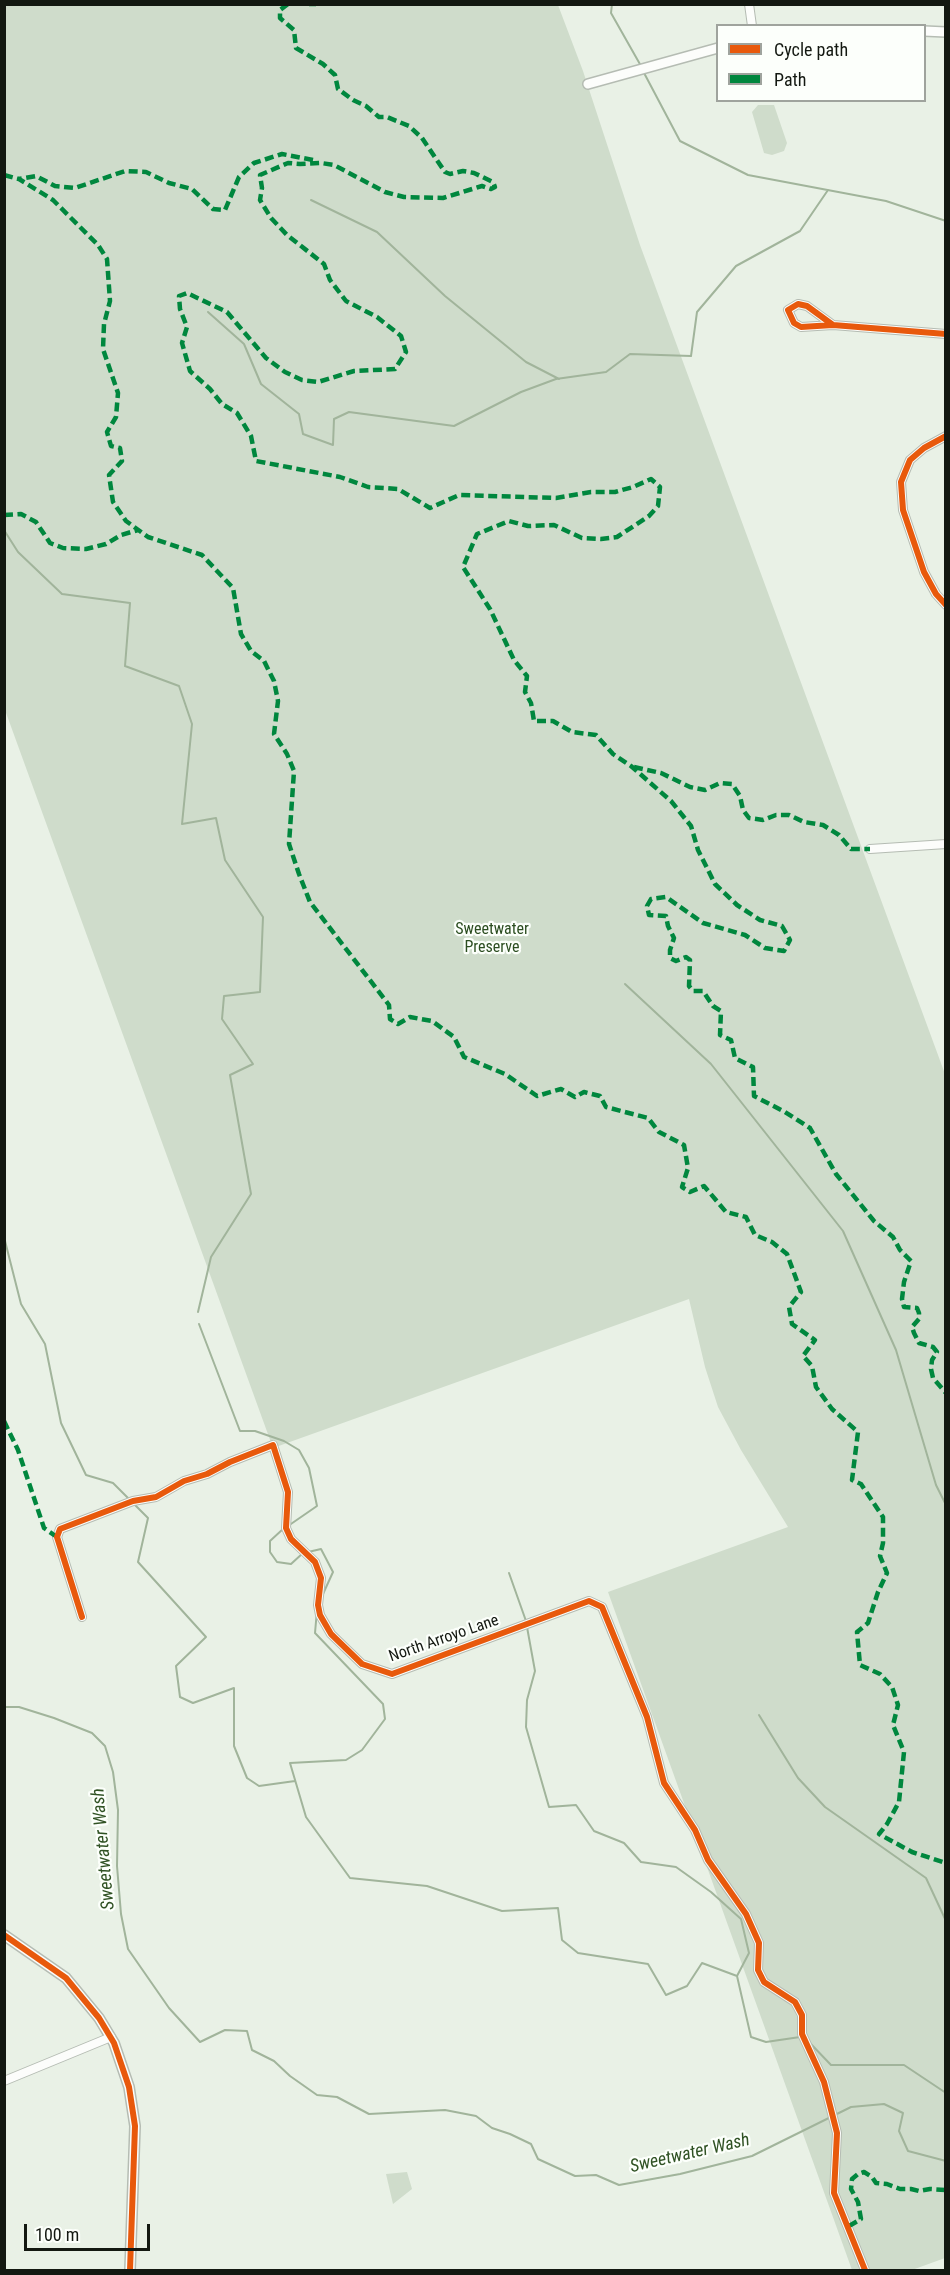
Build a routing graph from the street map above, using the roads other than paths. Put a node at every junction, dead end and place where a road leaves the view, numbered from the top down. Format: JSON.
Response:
{"nodes":[{"id":1,"x":749,"y":4,"type":"edge"},
{"id":2,"x":752,"y":24,"type":"edge"},
{"id":3,"x":926,"y":31,"type":"edge"},
{"id":4,"x":945,"y":33,"type":"edge"},
{"id":5,"x":716,"y":48,"type":"edge"},
{"id":6,"x":588,"y":84,"type":"dead end"},
{"id":7,"x":833,"y":326,"type":"junction"},
{"id":8,"x":945,"y":334,"type":"edge"},
{"id":9,"x":945,"y":436,"type":"edge"},
{"id":10,"x":945,"y":605,"type":"edge"},
{"id":11,"x":945,"y":844,"type":"edge"},
{"id":12,"x":870,"y":849,"type":"dead end"},
{"id":13,"x":82,"y":1617,"type":"dead end"},
{"id":14,"x":4,"y":1935,"type":"edge"},
{"id":15,"x":111,"y":2037,"type":"junction"},
{"id":16,"x":4,"y":2081,"type":"edge"},
{"id":17,"x":130,"y":2271,"type":"edge"},
{"id":18,"x":865,"y":2271,"type":"edge"}],
"edges":[{"from":1,"to":2,"type":"street"},
{"from":3,"to":4,"type":"street"},
{"from":5,"to":6,"type":"street"},
{"from":7,"to":7,"type":"street"},
{"from":7,"to":8,"type":"street"},
{"from":9,"to":10,"type":"street"},
{"from":11,"to":12,"type":"street"},
{"from":13,"to":18,"type":"street","name":"North Arroyo Lane"},
{"from":14,"to":15,"type":"street"},
{"from":15,"to":16,"type":"street"},
{"from":15,"to":17,"type":"street"}]}
